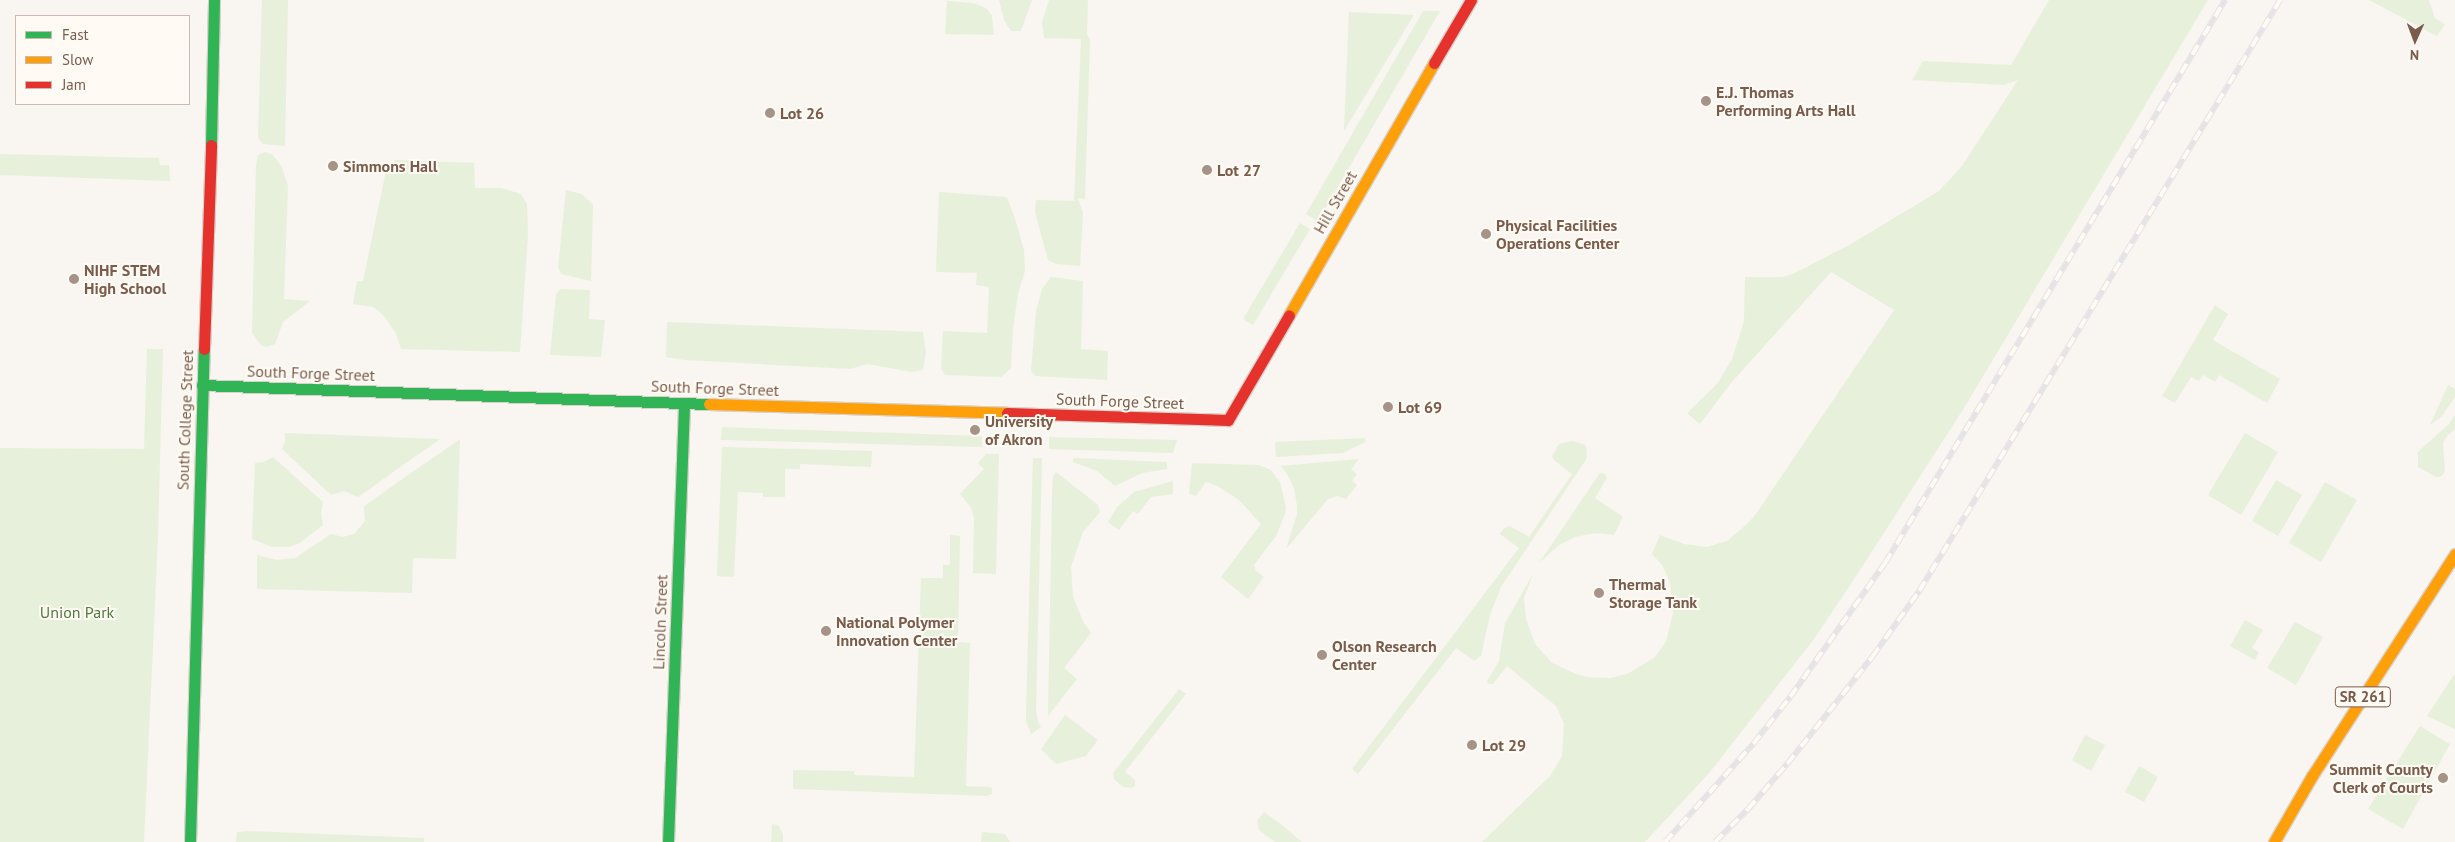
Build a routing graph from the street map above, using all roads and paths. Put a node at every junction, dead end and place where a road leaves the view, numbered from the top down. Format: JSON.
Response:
{"nodes":[{"id":1,"x":214,"y":0,"type":"edge"},
{"id":2,"x":1471,"y":0,"type":"edge"},
{"id":3,"x":202,"y":384,"type":"junction"},
{"id":4,"x":684,"y":404,"type":"junction"},
{"id":5,"x":1228,"y":420,"type":"joint"},
{"id":6,"x":2455,"y":554,"type":"edge"},
{"id":7,"x":190,"y":842,"type":"edge"},
{"id":8,"x":668,"y":842,"type":"edge"},
{"id":9,"x":2274,"y":842,"type":"edge"}],
"edges":[{"from":1,"to":3,"type":"street","name":"South College Street"},
{"from":2,"to":5,"type":"street","name":"Hill Street"},
{"from":3,"to":4,"type":"street","name":"South Forge Street"},
{"from":3,"to":7,"type":"street","name":"South College Street"},
{"from":4,"to":5,"type":"street","name":"South Forge Street"},
{"from":4,"to":8,"type":"street","name":"Lincoln Street"},
{"from":6,"to":9,"type":"street","number":"SR 261"}]}
